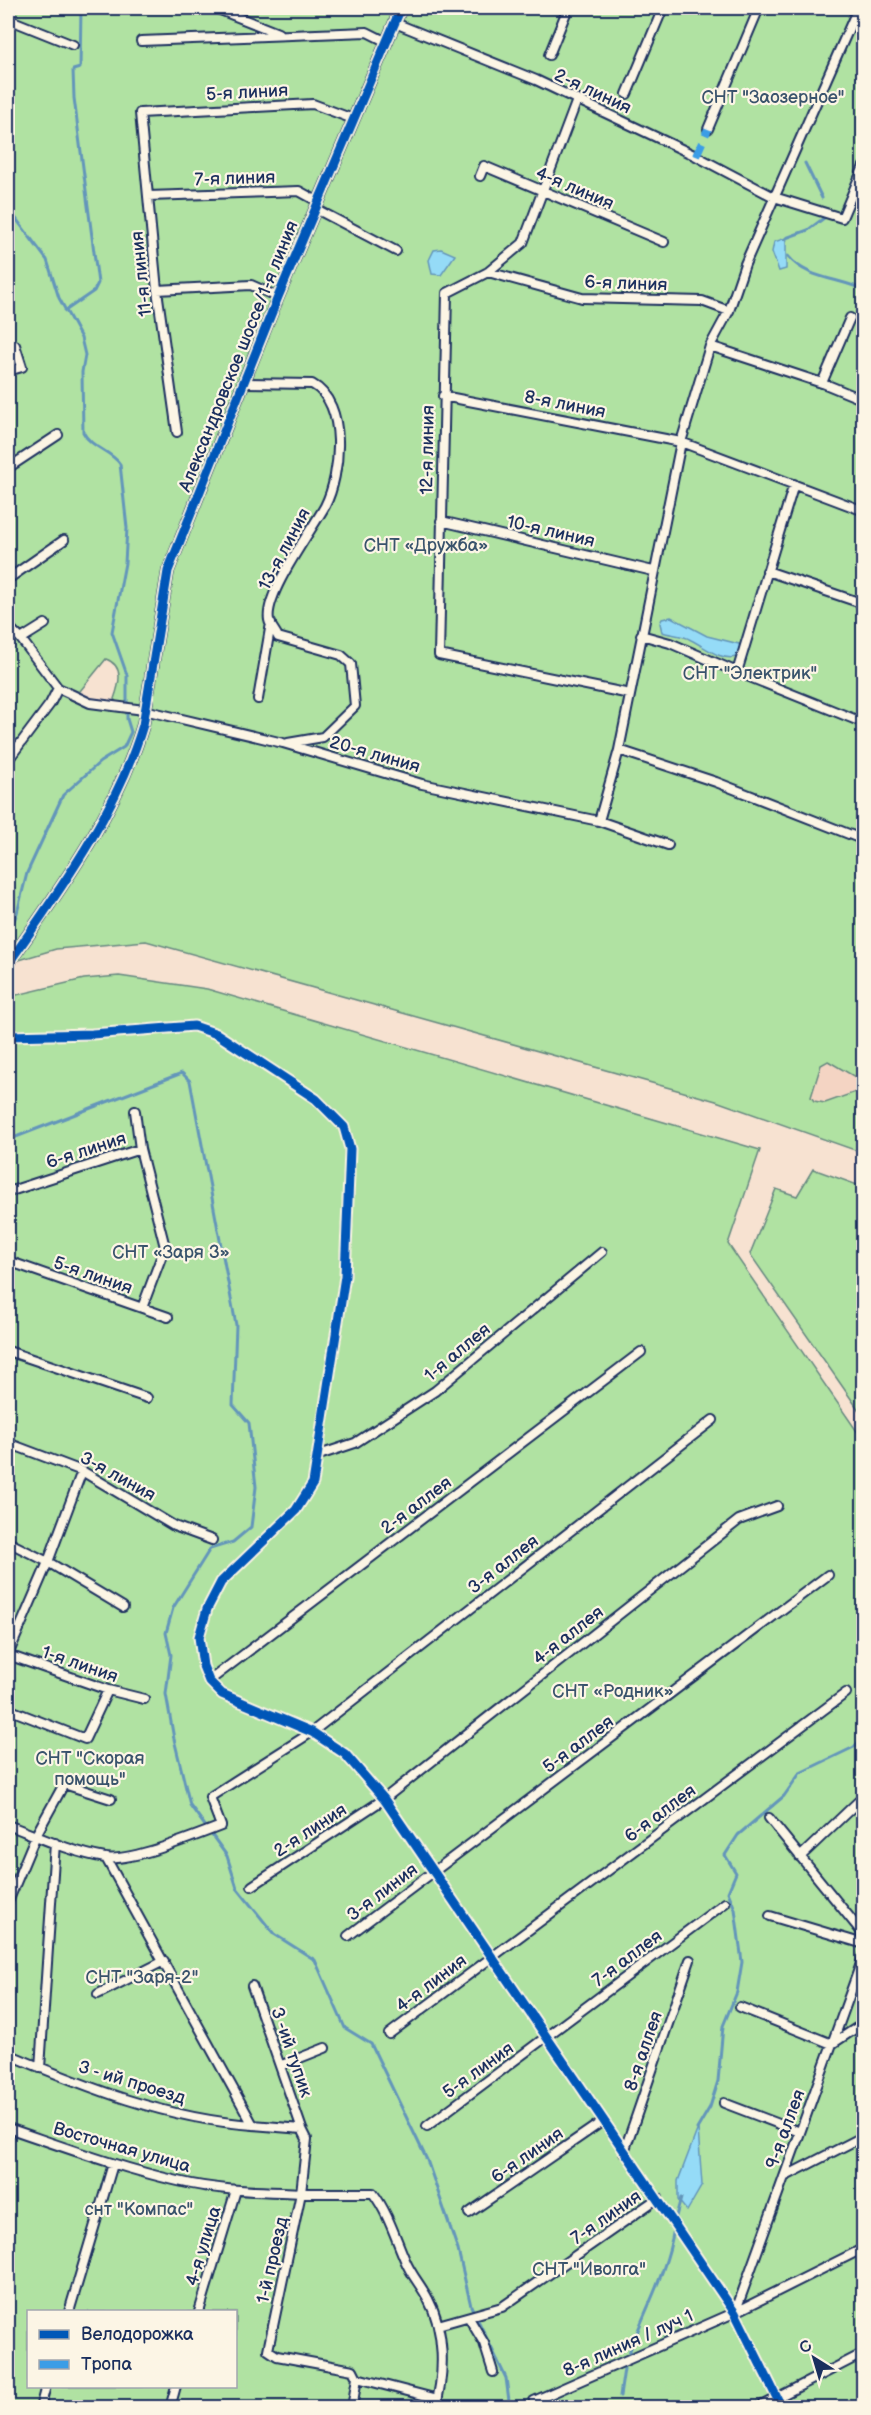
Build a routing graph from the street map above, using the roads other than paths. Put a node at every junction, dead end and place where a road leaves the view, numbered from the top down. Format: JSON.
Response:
{"nodes":[{"id":1,"x":215,"y":8,"type":"edge"},
{"id":2,"x":400,"y":8,"type":"edge"},
{"id":3,"x":568,"y":8,"type":"edge"},
{"id":4,"x":663,"y":8,"type":"edge"},
{"id":5,"x":759,"y":8,"type":"edge"},
{"id":6,"x":858,"y":8,"type":"edge"},
{"id":7,"x":8,"y":19,"type":"edge"},
{"id":8,"x":395,"y":23,"type":"junction"},
{"id":9,"x":280,"y":33,"type":"junction"},
{"id":10,"x":141,"y":40,"type":"dead end"},
{"id":11,"x":387,"y":42,"type":"junction"},
{"id":12,"x":73,"y":45,"type":"dead end"},
{"id":13,"x":549,"y":55,"type":"dead end"},
{"id":14,"x":627,"y":94,"type":"dead end"},
{"id":15,"x":577,"y":100,"type":"junction"},
{"id":16,"x":140,"y":113,"type":"joint"},
{"id":17,"x":353,"y":119,"type":"junction"},
{"id":18,"x":708,"y":129,"type":"dead end"},
{"id":19,"x":864,"y":166,"type":"edge"},
{"id":20,"x":480,"y":176,"type":"dead end"},
{"id":21,"x":543,"y":191,"type":"junction"},
{"id":22,"x":148,"y":196,"type":"junction"},
{"id":23,"x":774,"y":197,"type":"junction"},
{"id":24,"x":318,"y":206,"type":"junction"},
{"id":25,"x":664,"y":242,"type":"dead end"},
{"id":26,"x":396,"y":251,"type":"dead end"},
{"id":27,"x":488,"y":272,"type":"junction"},
{"id":28,"x":157,"y":290,"type":"junction"},
{"id":29,"x":278,"y":297,"type":"junction"},
{"id":30,"x":729,"y":311,"type":"junction"},
{"id":31,"x":850,"y":318,"type":"dead end"},
{"id":32,"x":15,"y":345,"type":"dead end"},
{"id":33,"x":710,"y":346,"type":"junction"},
{"id":34,"x":8,"y":371,"type":"edge"},
{"id":35,"x":244,"y":382,"type":"junction"},
{"id":36,"x":822,"y":383,"type":"junction"},
{"id":37,"x":443,"y":396,"type":"junction"},
{"id":38,"x":864,"y":400,"type":"edge"},
{"id":39,"x":177,"y":432,"type":"dead end"},
{"id":40,"x":58,"y":435,"type":"dead end"},
{"id":41,"x":681,"y":442,"type":"junction"},
{"id":42,"x":8,"y":468,"type":"edge"},
{"id":43,"x":794,"y":484,"type":"junction"},
{"id":44,"x":864,"y":511,"type":"edge"},
{"id":45,"x":441,"y":521,"type":"junction"},
{"id":46,"x":64,"y":540,"type":"dead end"},
{"id":47,"x":653,"y":571,"type":"junction"},
{"id":48,"x":767,"y":571,"type":"junction"},
{"id":49,"x":8,"y":579,"type":"edge"},
{"id":50,"x":864,"y":604,"type":"edge"},
{"id":51,"x":271,"y":623,"type":"junction"},
{"id":52,"x":45,"y":624,"type":"dead end"},
{"id":53,"x":8,"y":626,"type":"edge"},
{"id":54,"x":641,"y":635,"type":"junction"},
{"id":55,"x":21,"y":639,"type":"junction"},
{"id":56,"x":737,"y":672,"type":"junction"},
{"id":57,"x":57,"y":688,"type":"junction"},
{"id":58,"x":630,"y":694,"type":"junction"},
{"id":59,"x":258,"y":699,"type":"dead end"},
{"id":60,"x":144,"y":710,"type":"junction"},
{"id":61,"x":864,"y":723,"type":"edge"},
{"id":62,"x":283,"y":743,"type":"junction"},
{"id":63,"x":619,"y":750,"type":"junction"},
{"id":64,"x":8,"y":760,"type":"edge"},
{"id":65,"x":599,"y":821,"type":"junction"},
{"id":66,"x":864,"y":840,"type":"edge"},
{"id":67,"x":668,"y":845,"type":"dead end"},
{"id":68,"x":8,"y":964,"type":"edge"},
{"id":69,"x":8,"y":1036,"type":"edge"},
{"id":70,"x":135,"y":1111,"type":"dead end"},
{"id":71,"x":140,"y":1149,"type":"junction"},
{"id":72,"x":8,"y":1192,"type":"edge"},
{"id":73,"x":602,"y":1252,"type":"dead end"},
{"id":74,"x":8,"y":1261,"type":"edge"},
{"id":75,"x":142,"y":1308,"type":"junction"},
{"id":76,"x":168,"y":1317,"type":"dead end"},
{"id":77,"x":8,"y":1351,"type":"edge"},
{"id":78,"x":641,"y":1352,"type":"dead end"},
{"id":79,"x":147,"y":1398,"type":"dead end"},
{"id":80,"x":713,"y":1420,"type":"dead end"},
{"id":81,"x":8,"y":1443,"type":"edge"},
{"id":82,"x":319,"y":1455,"type":"junction"},
{"id":83,"x":82,"y":1471,"type":"junction"},
{"id":84,"x":777,"y":1506,"type":"dead end"},
{"id":85,"x":212,"y":1540,"type":"dead end"},
{"id":86,"x":8,"y":1542,"type":"edge"},
{"id":87,"x":48,"y":1562,"type":"junction"},
{"id":88,"x":828,"y":1575,"type":"dead end"},
{"id":89,"x":123,"y":1607,"type":"dead end"},
{"id":90,"x":8,"y":1655,"type":"edge"},
{"id":91,"x":209,"y":1681,"type":"junction"},
{"id":92,"x":108,"y":1690,"type":"junction"},
{"id":93,"x":846,"y":1693,"type":"dead end"},
{"id":94,"x":144,"y":1699,"type":"dead end"},
{"id":95,"x":8,"y":1709,"type":"edge"},
{"id":96,"x":312,"y":1732,"type":"junction"},
{"id":97,"x":864,"y":1796,"type":"edge"},
{"id":98,"x":111,"y":1799,"type":"dead end"},
{"id":99,"x":384,"y":1799,"type":"junction"},
{"id":100,"x":769,"y":1818,"type":"dead end"},
{"id":101,"x":8,"y":1825,"type":"edge"},
{"id":102,"x":36,"y":1836,"type":"junction"},
{"id":103,"x":55,"y":1843,"type":"junction"},
{"id":104,"x":800,"y":1857,"type":"junction"},
{"id":105,"x":106,"y":1858,"type":"junction"},
{"id":106,"x":434,"y":1872,"type":"junction"},
{"id":107,"x":252,"y":1886,"type":"dead end"},
{"id":108,"x":8,"y":1902,"type":"edge"},
{"id":109,"x":725,"y":1903,"type":"dead end"},
{"id":110,"x":770,"y":1916,"type":"dead end"},
{"id":111,"x":864,"y":1935,"type":"edge"},
{"id":112,"x":348,"y":1936,"type":"dead end"},
{"id":113,"x":864,"y":1944,"type":"edge"},
{"id":114,"x":864,"y":1955,"type":"edge"},
{"id":115,"x":491,"y":1957,"type":"junction"},
{"id":116,"x":690,"y":1960,"type":"dead end"},
{"id":117,"x":164,"y":1961,"type":"junction"},
{"id":118,"x":252,"y":1986,"type":"dead end"},
{"id":119,"x":98,"y":1994,"type":"dead end"},
{"id":120,"x":740,"y":2007,"type":"dead end"},
{"id":121,"x":864,"y":2023,"type":"edge"},
{"id":122,"x":389,"y":2034,"type":"dead end"},
{"id":123,"x":548,"y":2037,"type":"junction"},
{"id":124,"x":831,"y":2044,"type":"junction"},
{"id":125,"x":325,"y":2048,"type":"dead end"},
{"id":126,"x":8,"y":2054,"type":"edge"},
{"id":127,"x":282,"y":2065,"type":"junction"},
{"id":128,"x":40,"y":2068,"type":"junction"},
{"id":129,"x":724,"y":2103,"type":"dead end"},
{"id":130,"x":603,"y":2121,"type":"junction"},
{"id":131,"x":252,"y":2125,"type":"junction"},
{"id":132,"x":427,"y":2126,"type":"dead end"},
{"id":133,"x":8,"y":2128,"type":"edge"},
{"id":134,"x":302,"y":2129,"type":"junction"},
{"id":135,"x":800,"y":2132,"type":"junction"},
{"id":136,"x":864,"y":2136,"type":"edge"},
{"id":137,"x":624,"y":2152,"type":"junction"},
{"id":138,"x":113,"y":2164,"type":"junction"},
{"id":139,"x":784,"y":2177,"type":"junction"},
{"id":140,"x":236,"y":2190,"type":"junction"},
{"id":141,"x":301,"y":2193,"type":"junction"},
{"id":142,"x":658,"y":2198,"type":"junction"},
{"id":143,"x":469,"y":2213,"type":"dead end"},
{"id":144,"x":864,"y":2248,"type":"edge"},
{"id":145,"x":70,"y":2310,"type":"edge"},
{"id":146,"x":200,"y":2310,"type":"edge"},
{"id":147,"x":735,"y":2313,"type":"junction"},
{"id":148,"x":473,"y":2317,"type":"junction"},
{"id":149,"x":438,"y":2325,"type":"junction"},
{"id":150,"x":864,"y":2354,"type":"edge"},
{"id":151,"x":492,"y":2372,"type":"dead end"},
{"id":152,"x":357,"y":2378,"type":"junction"},
{"id":153,"x":45,"y":2388,"type":"edge"},
{"id":154,"x":175,"y":2388,"type":"edge"},
{"id":155,"x":777,"y":2398,"type":"junction"},
{"id":156,"x":438,"y":2399,"type":"junction"},
{"id":157,"x":534,"y":2401,"type":"dead end"},
{"id":158,"x":40,"y":2408,"type":"edge"},
{"id":159,"x":170,"y":2408,"type":"edge"},
{"id":160,"x":352,"y":2408,"type":"edge"},
{"id":161,"x":435,"y":2408,"type":"edge"},
{"id":162,"x":757,"y":2408,"type":"edge"},
{"id":163,"x":782,"y":2408,"type":"edge"}],
"edges":[{"from":1,"to":9,"type":"street"},
{"from":2,"to":8,"type":"street","name":"Александровское шоссе/1-я линия"},
{"from":3,"to":13,"type":"street"},
{"from":4,"to":14,"type":"street"},
{"from":5,"to":18,"type":"street"},
{"from":6,"to":23,"type":"street"},
{"from":7,"to":12,"type":"street"},
{"from":8,"to":11,"type":"street","name":"Александровское шоссе/1-я линия"},
{"from":8,"to":15,"type":"street","name":"2-я линия"},
{"from":9,"to":10,"type":"street"},
{"from":9,"to":11,"type":"street"},
{"from":11,"to":17,"type":"street","name":"Александровское шоссе/1-я линия"},
{"from":15,"to":21,"type":"street","name":"12-я линия"},
{"from":15,"to":23,"type":"street","name":"2-я линия"},
{"from":16,"to":17,"type":"street","name":"5-я линия"},
{"from":16,"to":22,"type":"street","name":"11-я линия"},
{"from":17,"to":24,"type":"street","name":"Александровское шоссе/1-я линия"},
{"from":19,"to":23,"type":"street","name":"2-я линия"},
{"from":20,"to":21,"type":"street","name":"4-я линия"},
{"from":21,"to":25,"type":"street","name":"4-я линия"},
{"from":21,"to":27,"type":"street","name":"12-я линия"},
{"from":22,"to":24,"type":"street","name":"7-я линия"},
{"from":22,"to":28,"type":"street","name":"11-я линия"},
{"from":23,"to":30,"type":"street"},
{"from":24,"to":26,"type":"street","name":"7-я линия"},
{"from":24,"to":29,"type":"street","name":"Александровское шоссе/1-я линия"},
{"from":27,"to":30,"type":"street","name":"6-я линия"},
{"from":27,"to":37,"type":"street","name":"12-я линия"},
{"from":28,"to":29,"type":"street"},
{"from":28,"to":39,"type":"street","name":"11-я линия"},
{"from":29,"to":35,"type":"street","name":"Александровское шоссе/1-я линия"},
{"from":30,"to":33,"type":"street"},
{"from":31,"to":36,"type":"street"},
{"from":32,"to":34,"type":"street"},
{"from":33,"to":36,"type":"street"},
{"from":33,"to":41,"type":"street"},
{"from":35,"to":51,"type":"street","name":"13-я линия"},
{"from":35,"to":60,"type":"street","name":"Александровское шоссе/1-я линия"},
{"from":36,"to":38,"type":"street"},
{"from":37,"to":41,"type":"street","name":"8-я линия"},
{"from":37,"to":45,"type":"street","name":"12-я линия"},
{"from":40,"to":42,"type":"street"},
{"from":41,"to":43,"type":"street","name":"8-я линия"},
{"from":41,"to":47,"type":"street"},
{"from":43,"to":44,"type":"street","name":"8-я линия"},
{"from":43,"to":48,"type":"street"},
{"from":45,"to":47,"type":"street","name":"10-я линия"},
{"from":45,"to":58,"type":"street","name":"12-я линия"},
{"from":46,"to":49,"type":"street"},
{"from":47,"to":54,"type":"street"},
{"from":48,"to":50,"type":"street"},
{"from":48,"to":56,"type":"street"},
{"from":51,"to":59,"type":"street","name":"13-я линия"},
{"from":51,"to":62,"type":"street"},
{"from":52,"to":55,"type":"street"},
{"from":53,"to":55,"type":"street"},
{"from":54,"to":56,"type":"street"},
{"from":54,"to":58,"type":"street"},
{"from":55,"to":57,"type":"street"},
{"from":56,"to":61,"type":"street"},
{"from":57,"to":60,"type":"street","name":"20-я линия"},
{"from":57,"to":64,"type":"street"},
{"from":58,"to":63,"type":"street"},
{"from":60,"to":62,"type":"street","name":"20-я линия"},
{"from":60,"to":68,"type":"street","name":"Александровское шоссе/1-я линия"},
{"from":62,"to":65,"type":"street","name":"20-я линия"},
{"from":63,"to":65,"type":"street"},
{"from":63,"to":66,"type":"street"},
{"from":65,"to":67,"type":"street","name":"20-я линия"},
{"from":69,"to":82,"type":"street"},
{"from":70,"to":71,"type":"street"},
{"from":71,"to":72,"type":"street","name":"6-я линия"},
{"from":71,"to":75,"type":"street"},
{"from":73,"to":82,"type":"street","name":"1-я аллея"},
{"from":74,"to":75,"type":"street","name":"5-я линия"},
{"from":75,"to":76,"type":"street","name":"5-я линия"},
{"from":77,"to":79,"type":"street"},
{"from":78,"to":91,"type":"street","name":"2-я аллея"},
{"from":80,"to":96,"type":"street","name":"3-я аллея"},
{"from":81,"to":83,"type":"street","name":"3-я линия"},
{"from":82,"to":91,"type":"street"},
{"from":83,"to":85,"type":"street","name":"3-я линия"},
{"from":83,"to":87,"type":"street"},
{"from":84,"to":99,"type":"street","name":"4-я аллея"},
{"from":86,"to":87,"type":"street"},
{"from":87,"to":89,"type":"street"},
{"from":87,"to":90,"type":"street"},
{"from":88,"to":106,"type":"street","name":"5-я аллея"},
{"from":90,"to":92,"type":"street","name":"1-я линия"},
{"from":91,"to":96,"type":"street"},
{"from":92,"to":94,"type":"street","name":"1-я линия"},
{"from":92,"to":95,"type":"street"},
{"from":93,"to":115,"type":"street","name":"6-я аллея"},
{"from":96,"to":99,"type":"street"},
{"from":96,"to":105,"type":"street"},
{"from":97,"to":104,"type":"street"},
{"from":98,"to":102,"type":"street"},
{"from":99,"to":106,"type":"street"},
{"from":99,"to":107,"type":"street","name":"2-я линия"},
{"from":100,"to":104,"type":"street"},
{"from":101,"to":102,"type":"street"},
{"from":102,"to":103,"type":"street"},
{"from":102,"to":108,"type":"street"},
{"from":103,"to":105,"type":"street"},
{"from":103,"to":128,"type":"street"},
{"from":104,"to":111,"type":"street"},
{"from":105,"to":117,"type":"street"},
{"from":106,"to":112,"type":"street","name":"3-я линия"},
{"from":106,"to":115,"type":"street"},
{"from":109,"to":123,"type":"street","name":"7-я аллея"},
{"from":110,"to":113,"type":"street"},
{"from":114,"to":124,"type":"street","name":"9-я аллея"},
{"from":115,"to":122,"type":"street","name":"4-я линия"},
{"from":115,"to":123,"type":"street"},
{"from":116,"to":137,"type":"street","name":"8-я аллея"},
{"from":117,"to":119,"type":"street"},
{"from":117,"to":131,"type":"street"},
{"from":118,"to":127,"type":"street","name":"3 -ий тупик"},
{"from":120,"to":124,"type":"street"},
{"from":121,"to":124,"type":"street"},
{"from":123,"to":130,"type":"street"},
{"from":123,"to":132,"type":"street","name":"5-я линия"},
{"from":124,"to":135,"type":"street","name":"9-я аллея"},
{"from":125,"to":127,"type":"street"},
{"from":126,"to":128,"type":"street","name":"3 - ий проезд"},
{"from":127,"to":134,"type":"street","name":"3 -ий тупик"},
{"from":128,"to":131,"type":"street","name":"3 - ий проезд"},
{"from":129,"to":135,"type":"street"},
{"from":130,"to":137,"type":"street"},
{"from":130,"to":143,"type":"street","name":"6-я линия"},
{"from":131,"to":134,"type":"street","name":"3 - ий проезд"},
{"from":133,"to":138,"type":"street","name":"Восточная улица"},
{"from":134,"to":141,"type":"street","name":"3 -ий тупик"},
{"from":135,"to":139,"type":"street","name":"9-я аллея"},
{"from":136,"to":139,"type":"street"},
{"from":137,"to":142,"type":"street"},
{"from":138,"to":140,"type":"street","name":"Восточная улица"},
{"from":138,"to":145,"type":"street"},
{"from":139,"to":147,"type":"street","name":"9-я аллея"},
{"from":140,"to":141,"type":"street","name":"Восточная улица"},
{"from":140,"to":146,"type":"street","name":"4-я улица"},
{"from":141,"to":149,"type":"street","name":"Восточная улица"},
{"from":141,"to":152,"type":"street","name":"1-й проезд"},
{"from":142,"to":147,"type":"street"},
{"from":142,"to":148,"type":"street","name":"7-я линия"},
{"from":144,"to":147,"type":"street","name":"8-я линия / луч 1"},
{"from":147,"to":155,"type":"street"},
{"from":147,"to":157,"type":"street","name":"8-я линия / луч 1"},
{"from":148,"to":149,"type":"street","name":"7-я линия"},
{"from":148,"to":151,"type":"street"},
{"from":149,"to":156,"type":"street"},
{"from":150,"to":155,"type":"street"},
{"from":152,"to":156,"type":"street"},
{"from":152,"to":160,"type":"street"},
{"from":153,"to":158,"type":"street"},
{"from":154,"to":159,"type":"street"},
{"from":155,"to":162,"type":"street"},
{"from":155,"to":163,"type":"street"},
{"from":156,"to":161,"type":"street"}]}
